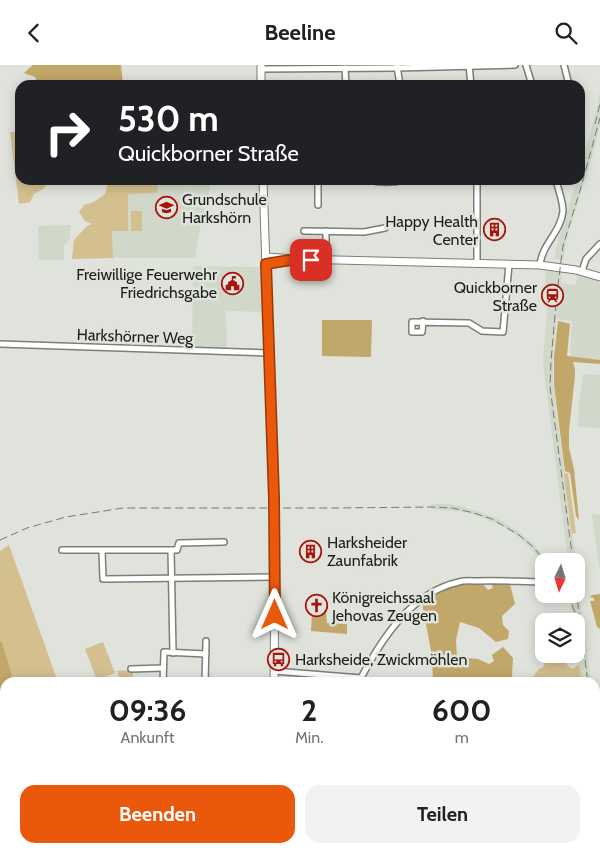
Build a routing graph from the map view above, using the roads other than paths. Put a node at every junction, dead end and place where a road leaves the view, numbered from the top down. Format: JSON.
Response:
{"nodes":[{"id":1,"x":515,"y":65,"type":"edge"},
{"id":2,"x":526,"y":65,"type":"edge"},
{"id":3,"x":564,"y":65,"type":"edge"},
{"id":4,"x":469,"y":66,"type":"edge"},
{"id":5,"x":261,"y":67,"type":"edge"},
{"id":6,"x":397,"y":67,"type":"edge"},
{"id":7,"x":346,"y":68,"type":"junction"},
{"id":8,"x":261,"y":80,"type":"edge"},
{"id":9,"x":346,"y":80,"type":"edge"},
{"id":10,"x":399,"y":80,"type":"edge"},
{"id":11,"x":470,"y":80,"type":"edge"},
{"id":12,"x":530,"y":80,"type":"edge"},
{"id":13,"x":568,"y":80,"type":"edge"},
{"id":14,"x":263,"y":185,"type":"edge"},
{"id":15,"x":318,"y":185,"type":"edge"},
{"id":16,"x":477,"y":185,"type":"edge"},
{"id":17,"x":557,"y":185,"type":"edge"},
{"id":18,"x":318,"y":205,"type":"dead end"},
{"id":19,"x":385,"y":228,"type":"dead end"},
{"id":20,"x":304,"y":231,"type":"dead end"},
{"id":21,"x":326,"y":231,"type":"junction"},
{"id":22,"x":600,"y":244,"type":"edge"},
{"id":23,"x":326,"y":260,"type":"junction"},
{"id":24,"x":266,"y":261,"type":"junction"},
{"id":25,"x":477,"y":263,"type":"junction"},
{"id":26,"x":509,"y":264,"type":"junction"},
{"id":27,"x":540,"y":265,"type":"junction"},
{"id":28,"x":582,"y":271,"type":"junction"},
{"id":29,"x":600,"y":277,"type":"edge"},
{"id":30,"x":423,"y":321,"type":"dead end"},
{"id":31,"x":0,"y":345,"type":"edge"},
{"id":32,"x":268,"y":353,"type":"junction"},
{"id":33,"x":224,"y":542,"type":"dead end"},
{"id":34,"x":62,"y":550,"type":"dead end"},
{"id":35,"x":171,"y":550,"type":"junction"},
{"id":36,"x":102,"y":551,"type":"junction"},
{"id":37,"x":275,"y":577,"type":"junction"},
{"id":38,"x":171,"y":578,"type":"junction"},
{"id":39,"x":535,"y":583,"type":"edge"},
{"id":40,"x":206,"y":641,"type":"dead end"},
{"id":41,"x":173,"y":653,"type":"junction"},
{"id":42,"x":206,"y":654,"type":"junction"},
{"id":43,"x":163,"y":668,"type":"junction"},
{"id":44,"x":131,"y":669,"type":"dead end"},
{"id":45,"x":274,"y":671,"type":"junction"},
{"id":46,"x":163,"y":677,"type":"edge"},
{"id":47,"x":205,"y":677,"type":"edge"},
{"id":48,"x":274,"y":677,"type":"edge"},
{"id":49,"x":332,"y":677,"type":"edge"},
{"id":50,"x":363,"y":677,"type":"edge"}],
"edges":[{"from":1,"to":4,"type":"street"},
{"from":2,"to":12,"type":"street"},
{"from":3,"to":13,"type":"street"},
{"from":4,"to":6,"type":"street"},
{"from":4,"to":11,"type":"street"},
{"from":5,"to":7,"type":"street"},
{"from":5,"to":8,"type":"main road"},
{"from":6,"to":7,"type":"street"},
{"from":6,"to":10,"type":"street"},
{"from":7,"to":9,"type":"street"},
{"from":14,"to":24,"type":"main road"},
{"from":15,"to":18,"type":"street"},
{"from":16,"to":25,"type":"street"},
{"from":17,"to":27,"type":"street"},
{"from":19,"to":21,"type":"street"},
{"from":20,"to":21,"type":"street"},
{"from":21,"to":23,"type":"street"},
{"from":22,"to":28,"type":"street"},
{"from":23,"to":24,"type":"main road"},
{"from":23,"to":25,"type":"main road"},
{"from":24,"to":32,"type":"main road"},
{"from":25,"to":26,"type":"main road"},
{"from":26,"to":27,"type":"main road"},
{"from":26,"to":30,"type":"street"},
{"from":27,"to":28,"type":"main road"},
{"from":28,"to":29,"type":"main road"},
{"from":31,"to":32,"type":"street","name":"Harkshörner Weg"},
{"from":32,"to":37,"type":"main road","bridge":true},
{"from":33,"to":35,"type":"street"},
{"from":34,"to":36,"type":"street"},
{"from":35,"to":36,"type":"street"},
{"from":35,"to":38,"type":"street"},
{"from":36,"to":38,"type":"street"},
{"from":37,"to":38,"type":"street"},
{"from":37,"to":45,"type":"main road"},
{"from":38,"to":41,"type":"street"},
{"from":39,"to":50,"type":"street"},
{"from":40,"to":42,"type":"street"},
{"from":41,"to":42,"type":"street"},
{"from":41,"to":43,"type":"street"},
{"from":42,"to":47,"type":"street"},
{"from":43,"to":44,"type":"street"},
{"from":43,"to":46,"type":"street"},
{"from":45,"to":48,"type":"main road"},
{"from":45,"to":49,"type":"street"}]}
